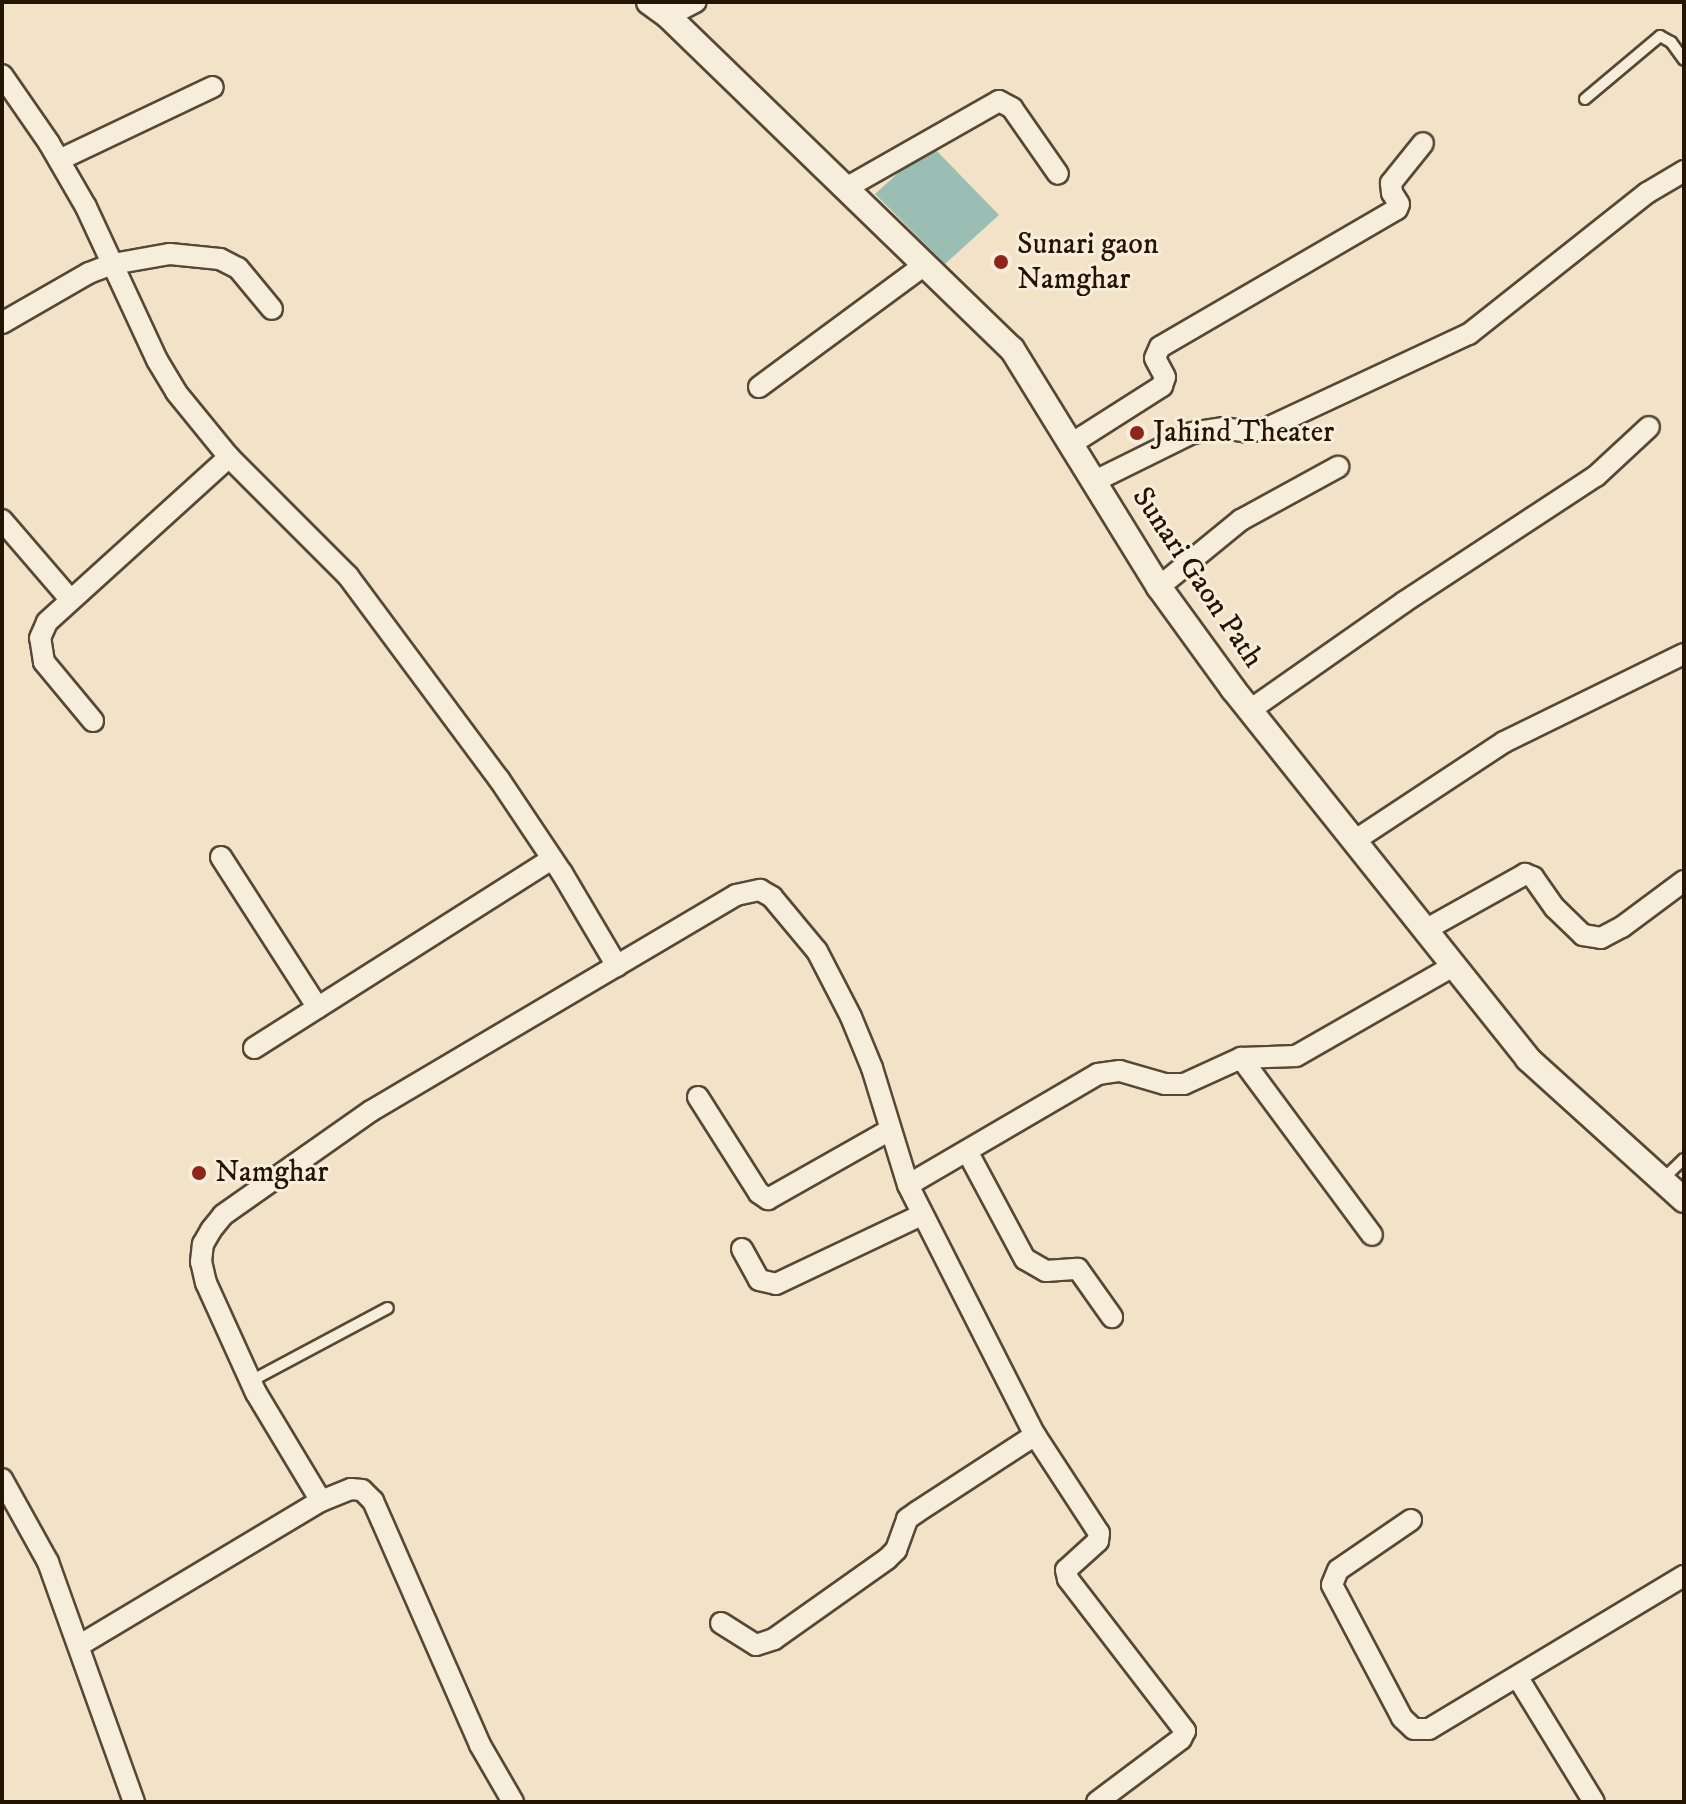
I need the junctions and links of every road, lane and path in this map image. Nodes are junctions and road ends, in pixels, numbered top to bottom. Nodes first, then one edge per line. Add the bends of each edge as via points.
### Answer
1 (696, 2) edge
2 (659, 9) edge
3 (1684, 60) edge
4 (2, 75) edge
5 (213, 87) dead end
6 (1585, 99) dead end
7 (1423, 143) dead end
8 (59, 160) junction
9 (1684, 171) edge
10 (1058, 174) dead end
11 (846, 188) junction
12 (113, 264) junction
13 (926, 264) junction
14 (272, 309) dead end
15 (2, 323) edge
16 (759, 387) dead end
17 (1649, 427) dead end
18 (1071, 444) junction
19 (229, 457) junction
20 (1338, 467) dead end
21 (1093, 482) junction
22 (2, 520) edge
23 (1159, 587) junction
24 (70, 599) junction
25 (1684, 654) edge
26 (1250, 710) junction
27 (93, 721) dead end
28 (1354, 841) junction
29 (221, 857) dead end
30 (552, 859) junction
31 (1684, 881) edge
32 (1425, 930) junction
33 (617, 966) junction
34 (1453, 966) junction
35 (318, 1008) junction
36 (254, 1048) dead end
37 (1241, 1058) junction
38 (698, 1097) dead end
39 (890, 1130) junction
40 (967, 1151) junction
41 (1684, 1159) edge
42 (1662, 1180) junction
43 (908, 1185) junction
44 (1684, 1200) edge
45 (921, 1215) junction
46 (1372, 1235) dead end
47 (742, 1249) dead end
48 (388, 1308) dead end
49 (1112, 1317) dead end
50 (251, 1381) junction
51 (1035, 1435) junction
52 (2, 1479) edge
53 (321, 1501) junction
54 (1411, 1520) dead end
55 (1684, 1576) edge
56 (721, 1623) dead end
57 (80, 1645) junction
58 (1518, 1678) junction
59 (134, 1802) edge
60 (513, 1802) edge
61 (1097, 1802) edge
62 (1594, 1802) edge

1 - 2 street
2 - 11 street, Sunari Gaon Path
3 - 6 lane via 1666,37 1654,39
4 - 8 street
5 - 8 street
7 - 18 street via 1391,183 1397,209 1160,347 1155,358 1165,377 1162,386
8 - 12 street
9 - 21 street via 1647,193 1469,334 1267,428 1192,433
10 - 11 street via 1012,108 999,101
11 - 13 street, Sunari Gaon Path
12 - 14 street via 170,254 220,259 251,280
12 - 15 street via 65,284
12 - 19 street via 157,360 200,426
13 - 16 street
13 - 18 street, Sunari Gaon Path via 1012,349
17 - 26 street via 1586,484 1449,571
18 - 21 street, Sunari Gaon Path
19 - 24 street
19 - 30 street via 348,576
20 - 23 street via 1241,520
21 - 23 street, Sunari Gaon Path
22 - 24 street
23 - 26 street, Sunari Gaon Path
24 - 27 street via 47,622 39,650 52,674
25 - 28 street via 1504,742
26 - 28 street, Sunari Gaon Path
28 - 32 street, Sunari Gaon Path
29 - 35 street
30 - 33 street
30 - 35 street
31 - 32 street via 1601,938 1583,935 1525,874
32 - 34 street, Sunari Gaon Path
33 - 39 street via 736,895 760,890 772,897 817,951 851,1017
33 - 50 street via 371,1111 223,1215 203,1244 201,1262
34 - 37 street via 1308,1050 1283,1058
34 - 42 street, Sunari Gaon Path via 1544,1076
35 - 36 street
37 - 40 street via 1184,1084 1120,1071 1098,1074
37 - 46 street
38 - 39 street via 759,1193 768,1199
39 - 43 street
40 - 43 street
40 - 49 street via 1025,1259 1046,1271 1083,1273
41 - 42 lane
42 - 44 street, Sunari Gaon Path
43 - 45 street
45 - 47 street via 776,1284 759,1280
45 - 51 street
48 - 50 lane
50 - 53 street
51 - 56 street via 907,1519 896,1550 887,1559 774,1639 756,1645
51 - 61 street via 1099,1533 1098,1541 1066,1570 1068,1579 1185,1731
52 - 57 street via 48,1562
53 - 57 street
53 - 60 street via 351,1489 362,1490 373,1501 451,1684
54 - 58 street via 1338,1570 1332,1585 1402,1718 1414,1729 1429,1729
55 - 58 street
57 - 59 street
58 - 62 street

